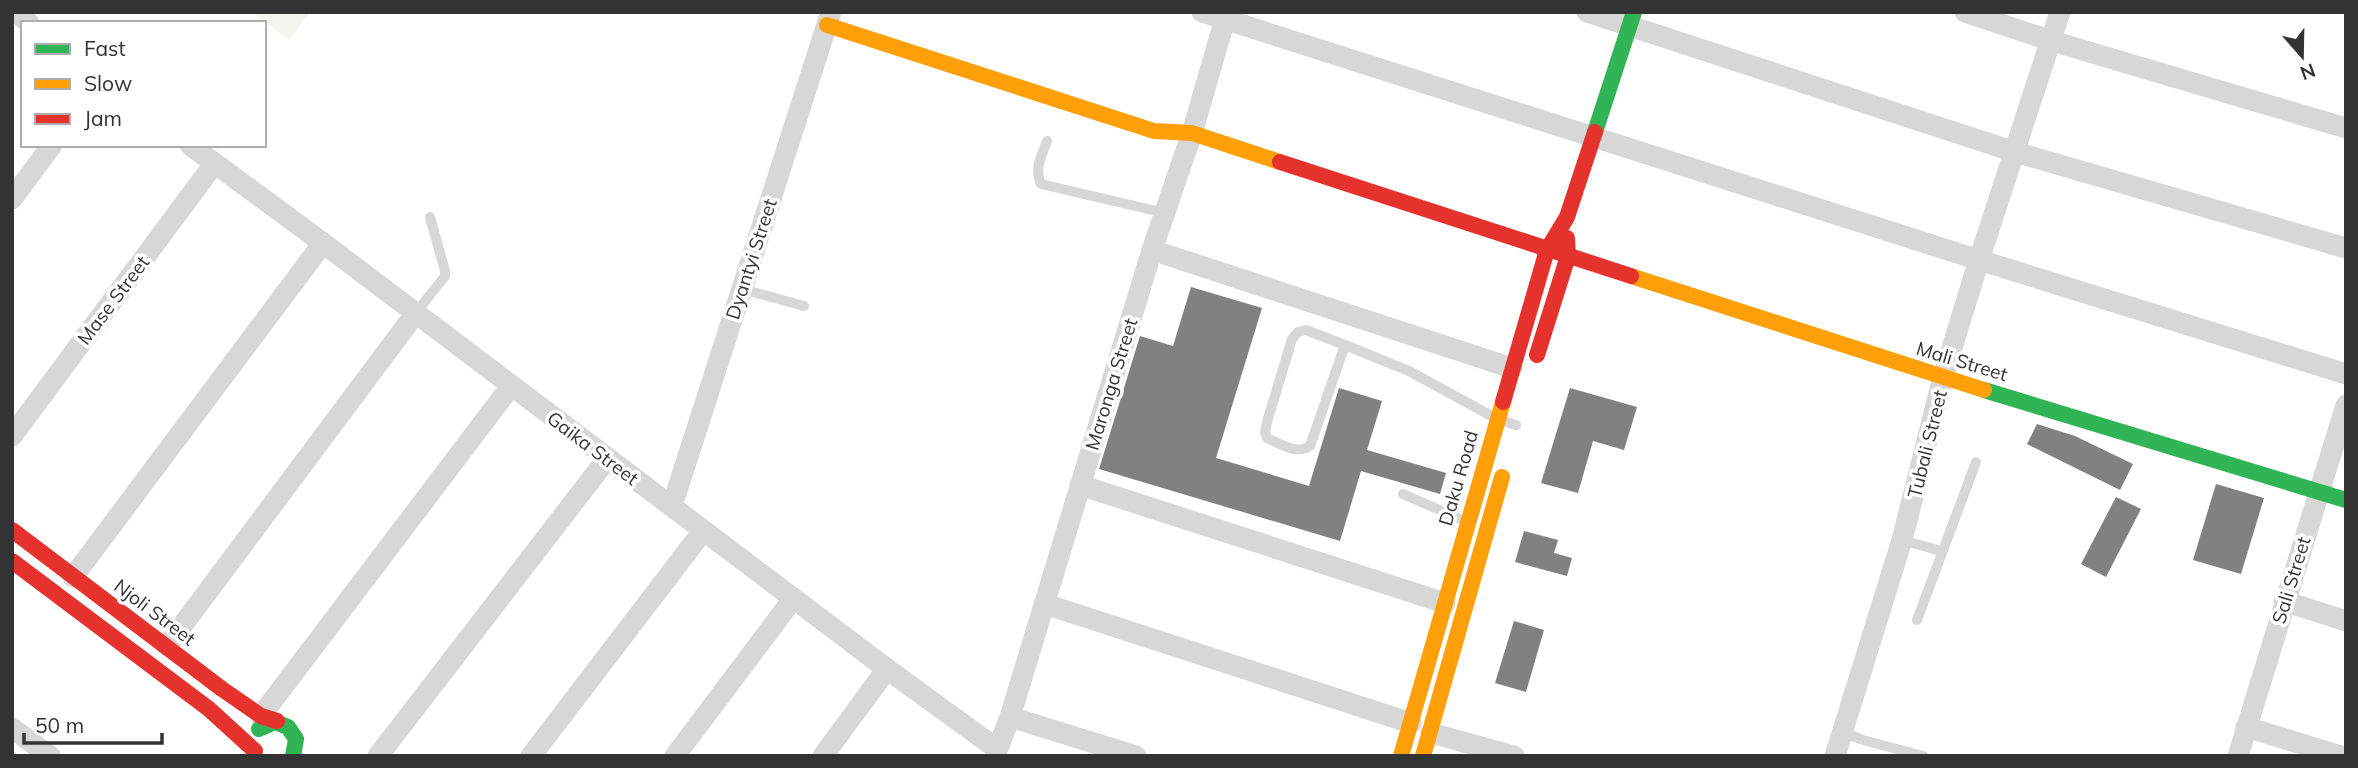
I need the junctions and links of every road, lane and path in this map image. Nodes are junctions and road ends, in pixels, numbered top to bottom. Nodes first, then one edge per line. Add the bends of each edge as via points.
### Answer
1 (1202, 12) edge
2 (1587, 12) edge
3 (1965, 12) edge
4 (2060, 12) edge
5 (1226, 15) edge
6 (829, 19) edge
7 (1632, 19) edge
8 (2052, 41) junction
9 (2346, 128) edge
10 (1192, 133) junction
11 (1592, 138) junction
12 (1047, 141) dead end
13 (51, 147) edge
14 (193, 147) edge
15 (2015, 152) junction
16 (214, 164) junction
17 (12, 199) edge
18 (1165, 212) junction
19 (430, 217) dead end
20 (1567, 217) junction
21 (323, 243) junction
22 (2346, 248) edge
23 (1152, 250) junction
24 (1547, 250) junction
25 (1568, 256) junction
26 (1979, 260) junction
27 (742, 289) junction
28 (804, 306) dead end
29 (415, 314) junction
30 (1345, 345) junction
31 (1521, 371) junction
32 (2346, 374) edge
33 (1943, 377) junction
34 (511, 386) junction
35 (2346, 405) edge
36 (1497, 419) junction
37 (1516, 425) dead end
38 (12, 436) edge
39 (607, 459) junction
40 (1976, 462) dead end
41 (1505, 465) dead end
42 (1080, 485) junction
43 (2319, 491) junction
44 (1403, 494) dead end
45 (2346, 500) edge
46 (671, 506) junction
47 (1467, 522) junction
48 (12, 530) edge
49 (703, 531) junction
50 (1902, 540) junction
51 (1941, 551) junction
52 (12, 561) edge
53 (73, 577) junction
54 (793, 599) junction
55 (2284, 601) junction
56 (1445, 603) junction
57 (1045, 604) junction
58 (1917, 620) dead end
59 (2346, 621) edge
60 (167, 646) junction
61 (887, 669) junction
62 (1010, 716) junction
63 (269, 719) junction
64 (1411, 723) junction
65 (2246, 727) junction
66 (12, 728) edge
67 (294, 732) junction
68 (1842, 732) junction
69 (1430, 733) junction
70 (311, 748) dead end
71 (996, 752) edge
72 (1888, 752) edge
73 (257, 753) edge
74 (50, 756) edge
75 (293, 756) edge
76 (378, 756) edge
77 (531, 756) edge
78 (675, 756) edge
79 (823, 756) edge
80 (1136, 756) edge
81 (1401, 756) edge
82 (1423, 756) edge
83 (1514, 756) edge
84 (1835, 756) edge
85 (1923, 756) edge
86 (2238, 756) edge
87 (2341, 756) edge

1 - 5 street
2 - 7 street
3 - 8 street
4 - 8 street, Tubali Street
5 - 10 street, Maronga Street
5 - 11 street
6 - 10 street, Mali Street via 1154,131
6 - 27 street, Dyantyi Street
7 - 11 street, Daku Road
7 - 15 street
8 - 9 street
8 - 15 street, Tubali Street
10 - 18 street, Maronga Street
10 - 24 street, Mali Street
11 - 20 street, Daku Road
11 - 26 street
12 - 18 lane via 1037,168 1041,184
13 - 17 street
14 - 16 street, Gaika Street
15 - 22 street
15 - 26 street, Tubali Street
16 - 21 street, Gaika Street
16 - 38 street, Mase Street
18 - 23 street, Maronga Street
19 - 29 lane via 446,271
20 - 24 street, Daku Road
20 - 25 street, Daku Road
21 - 29 street, Gaika Street
21 - 53 street
23 - 31 street
23 - 42 street, Maronga Street
24 - 25 street, Mali Street
24 - 31 street, Daku Road
25 - 31 street, Daku Road
25 - 33 street, Mali Street
26 - 32 street
26 - 33 street, Tubali Street
27 - 28 lane
27 - 46 street, Dyantyi Street
29 - 34 street, Gaika Street
29 - 60 street
30 - 30 lane via 1306,330 1295,335 1267,422 1267,438 1297,450 1310,446
30 - 36 lane via 1409,371
31 - 36 street, Daku Road
33 - 43 street, Mali Street
33 - 50 street, Tubali Street
34 - 39 street, Gaika Street
34 - 63 street
35 - 43 street, Sali Street
36 - 37 lane
36 - 47 street, Daku Road
39 - 46 street, Gaika Street
39 - 76 street
40 - 51 lane
41 - 69 street
42 - 56 street
42 - 57 street, Maronga Street
43 - 45 street, Mali Street
43 - 55 street, Sali Street
44 - 47 lane
46 - 49 street, Gaika Street
47 - 56 street, Daku Road
48 - 53 street, Njoli Street
49 - 54 street, Gaika Street
49 - 77 street
50 - 51 lane
50 - 68 street, Tubali Street
51 - 58 lane
52 - 73 street via 209,709
53 - 60 street, Njoli Street
54 - 61 street, Gaika Street
54 - 78 street
55 - 59 street
55 - 65 street, Sali Street
56 - 64 street, Daku Road
57 - 62 street, Maronga Street
57 - 64 street
60 - 63 street, Njoli Street
61 - 71 street, Gaika Street
61 - 79 street
62 - 71 street, Maronga Street
62 - 80 street
63 - 67 street, Njoli Street
63 - 73 street via 255,737
64 - 81 street, Daku Road
65 - 86 street, Sali Street
65 - 87 street
66 - 74 street
67 - 70 street
67 - 75 street via 297,746
68 - 72 lane
68 - 84 street, Tubali Street
69 - 82 street
69 - 83 street
72 - 85 lane

